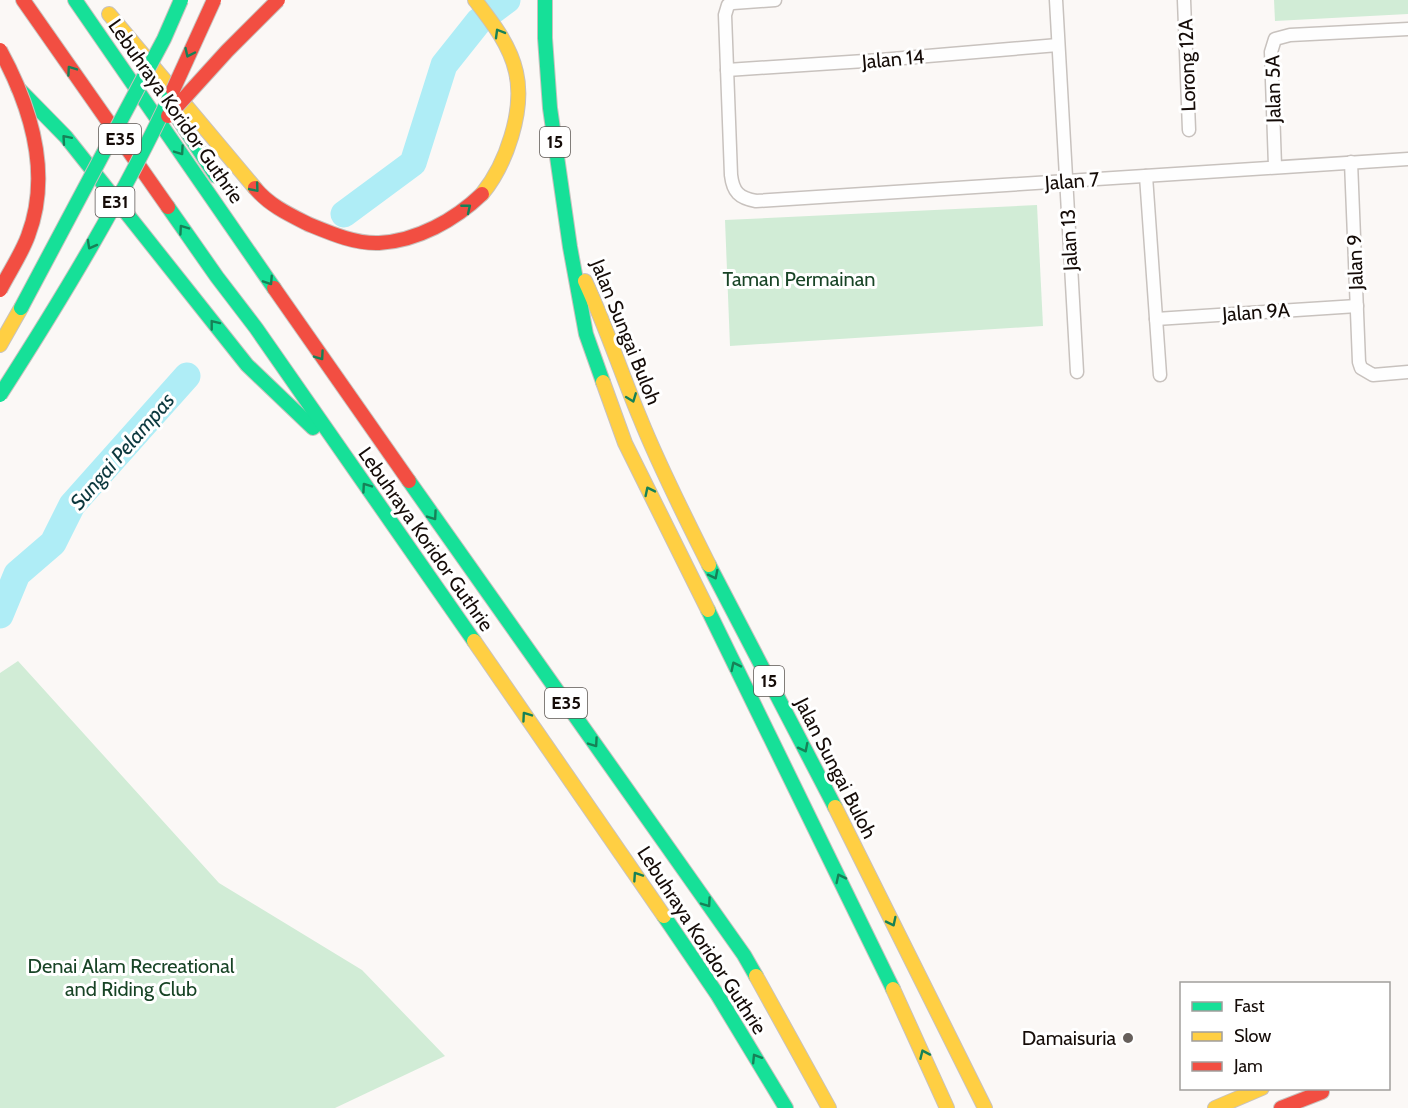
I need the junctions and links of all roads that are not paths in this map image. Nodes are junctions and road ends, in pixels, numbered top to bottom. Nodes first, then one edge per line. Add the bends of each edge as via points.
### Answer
1 (22, 0) edge
2 (75, 0) edge
3 (99, 0) edge
4 (181, 0) edge
5 (214, 0) edge
6 (278, 0) edge
7 (475, 0) edge
8 (545, 0) edge
9 (775, 0) edge
10 (1056, 0) edge
11 (1184, 0) edge
12 (110, 14) junction
13 (1408, 28) edge
14 (1058, 45) junction
15 (0, 50) edge
16 (727, 70) junction
17 (0, 71) edge
18 (1189, 130) dead end
19 (154, 131) junction
20 (1408, 159) edge
21 (1351, 162) junction
22 (1275, 166) junction
23 (1146, 176) junction
24 (1066, 182) junction
25 (570, 247) junction
26 (251, 253) junction
27 (0, 290) edge
28 (1357, 306) junction
29 (1156, 319) junction
30 (0, 345) edge
31 (1077, 372) dead end
32 (1408, 372) edge
33 (1160, 375) dead end
34 (0, 395) edge
35 (347, 460) junction
36 (944, 1028) junction
37 (1260, 1090) edge
38 (1322, 1090) edge
39 (786, 1108) edge
40 (829, 1108) edge
41 (947, 1108) edge
42 (985, 1108) edge
43 (997, 1108) edge
44 (1215, 1108) edge
45 (1281, 1108) edge

35 -> 1 main road, Lebuhraya Koridor Guthrie / E35
2 -> 26 main road, Lebuhraya Koridor Guthrie / E35
3 - 12 main road
4 - 30 main road, E31, bridge via 164,39
5 -> 19 main road, E31, bridge
6 - 19 main road, bridge
12 -> 7 main road via 266,201 299,219 349,238 378,243 416,236 471,207 508,155 516,120 518,84 509,50
8 - 25 main road, Jalan Sungai Buloh / 15 via 550,108
9 - 16 street via 728,5
10 - 14 street, Jalan 13
11 - 18 street, Lorong 12A
12 - 26 main road via 217,178
13 - 22 street, Jalan 5A via 1275,39 1271,52
14 - 16 street, Jalan 14
14 - 24 street, Jalan 13
15 - 27 main road, bridge via 27,107 38,145 39,190 30,230
16 - 24 street, Jalan 7 via 732,186 737,195 746,199
35 -> 17 main road via 247,365 66,137
19 -> 34 main road, E31, bridge via 66,292
20 - 21 street, Jalan 7
21 - 22 street, Jalan 7
21 - 28 street, Jalan 9
22 - 23 street, Jalan 7
23 - 24 street, Jalan 7
23 - 29 street
24 - 31 street, Jalan 13
25 -> 36 main road, Jalan Sungai Buloh / 15 via 685,518 849,834
41 -> 25 main road, Jalan Sungai Buloh / 15 via 910,1023 625,443 586,333
26 -> 40 main road, Lebuhraya Koridor Guthrie / E35 via 744,955
28 - 29 street, Jalan 9A
28 - 32 street, Jalan 9 via 1361,368 1373,375
29 - 33 street
39 -> 35 main road, Lebuhraya Koridor Guthrie / E35 via 717,994
36 - 42 main road, Jalan Sungai Buloh / 15
36 - 43 main road
37 - 44 main road
38 - 45 main road

